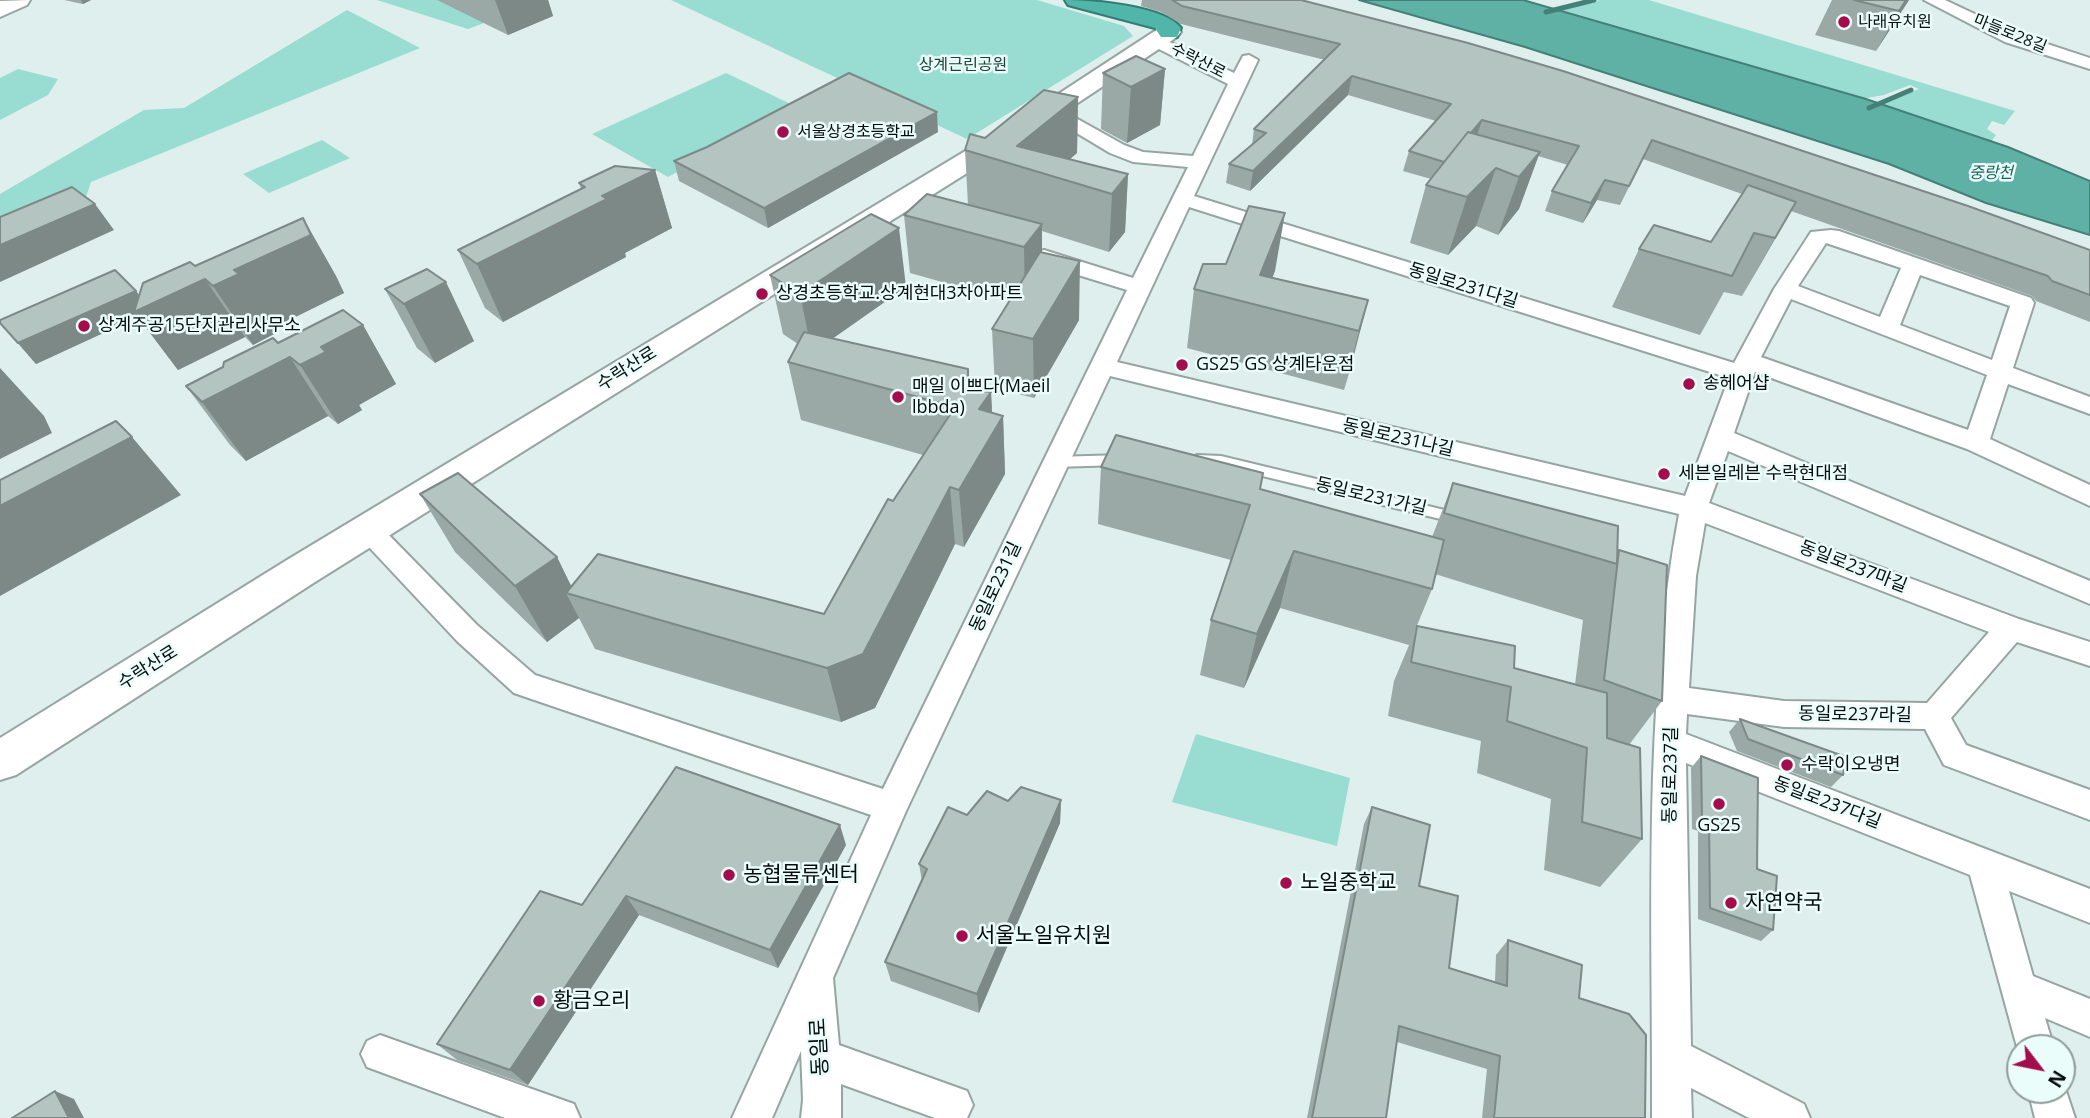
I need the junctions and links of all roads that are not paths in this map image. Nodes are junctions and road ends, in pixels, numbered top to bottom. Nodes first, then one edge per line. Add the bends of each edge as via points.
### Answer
1 (19, 0) edge
2 (1076, 0) edge
3 (1932, 0) edge
4 (0, 10) edge
5 (1163, 36) junction
6 (1249, 60) dead end
7 (2090, 64) edge
8 (1238, 82) junction
9 (1049, 111) junction
10 (1200, 162) junction
11 (1183, 199) junction
12 (1020, 250) edge
13 (1914, 263) junction
14 (1140, 287) junction
15 (1786, 289) junction
16 (1888, 327) junction
17 (1102, 366) junction
18 (1744, 368) junction
19 (2001, 370) junction
20 (2090, 406) edge
21 (1719, 437) junction
22 (1976, 443) junction
23 (1136, 459) edge
24 (1187, 460) edge
25 (1055, 462) junction
26 (2090, 496) edge
27 (1694, 508) junction
28 (1466, 520) edge
29 (367, 530) junction
30 (2090, 593) edge
31 (2011, 628) junction
32 (2090, 654) edge
33 (1674, 699) junction
34 (1934, 716) junction
35 (1670, 742) junction
36 (0, 761) edge
37 (2090, 805) edge
38 (891, 807) junction
39 (1984, 865) junction
40 (2090, 906) edge
41 (816, 976) junction
42 (2019, 989) junction
43 (2090, 1018) edge
44 (2031, 1034) edge
45 (380, 1054) dead end
46 (820, 1057) junction
47 (1672, 1058) junction
48 (953, 1105) dead end
49 (560, 1118) edge
50 (752, 1118) edge
51 (821, 1118) edge
52 (1672, 1118) edge
53 (1790, 1118) edge

1 - 4 street
2 - 5 highway via 1163,23 1169,27
3 - 7 street, 마들로28길 via 2011,38
5 - 8 street, 수락산로
5 - 9 street, 수락산로
6 - 8 street, 동일로231길
8 - 10 street, 동일로231길
9 - 10 street via 1140,158
9 - 29 street, 수락산로 via 901,213
10 - 11 street, 동일로231길
11 - 14 street, 동일로231길
11 - 18 street, 동일로231다길
12 - 14 street
13 - 15 street, 동일로237길 via 1831,236 1819,237
13 - 16 street
13 - 19 street via 2023,303
14 - 17 street, 동일로231길
15 - 16 street
15 - 18 street, 동일로237길
16 - 19 street
17 - 25 street, 동일로231길
17 - 27 street, 동일로231나길
18 - 21 street, 동일로237길
18 - 22 street, 동일로231다길
19 - 20 street
19 - 22 street
21 - 27 street, 동일로237길
21 - 30 street
22 - 26 street, 동일로231다길
23 - 25 lane
24 - 28 lane, 동일로231가길 via 1222,461
25 - 38 street, 동일로231길
27 - 31 street, 동일로237마길
27 - 33 street, 동일로237길 via 1675,574
29 - 36 street, 수락산로
29 - 38 street via 467,633 525,684
31 - 32 street, 동일로237마길
31 - 34 street
33 - 34 street, 동일로237라길 via 1784,714
33 - 35 street, 동일로237길
34 - 37 street, 동일로237라길 via 1955,755
35 - 39 street, 동일로237다길
35 - 47 street, 동일로237길
38 - 41 street, 동일로231길
39 - 40 street, 동일로237다길
39 - 42 street
41 - 46 street, 동일로
41 - 50 street, 동일로231길
42 - 43 street
42 - 44 street
45 - 49 street
46 - 48 street
46 - 51 street, 동일로
47 - 52 street, 동일로237길
47 - 53 street

